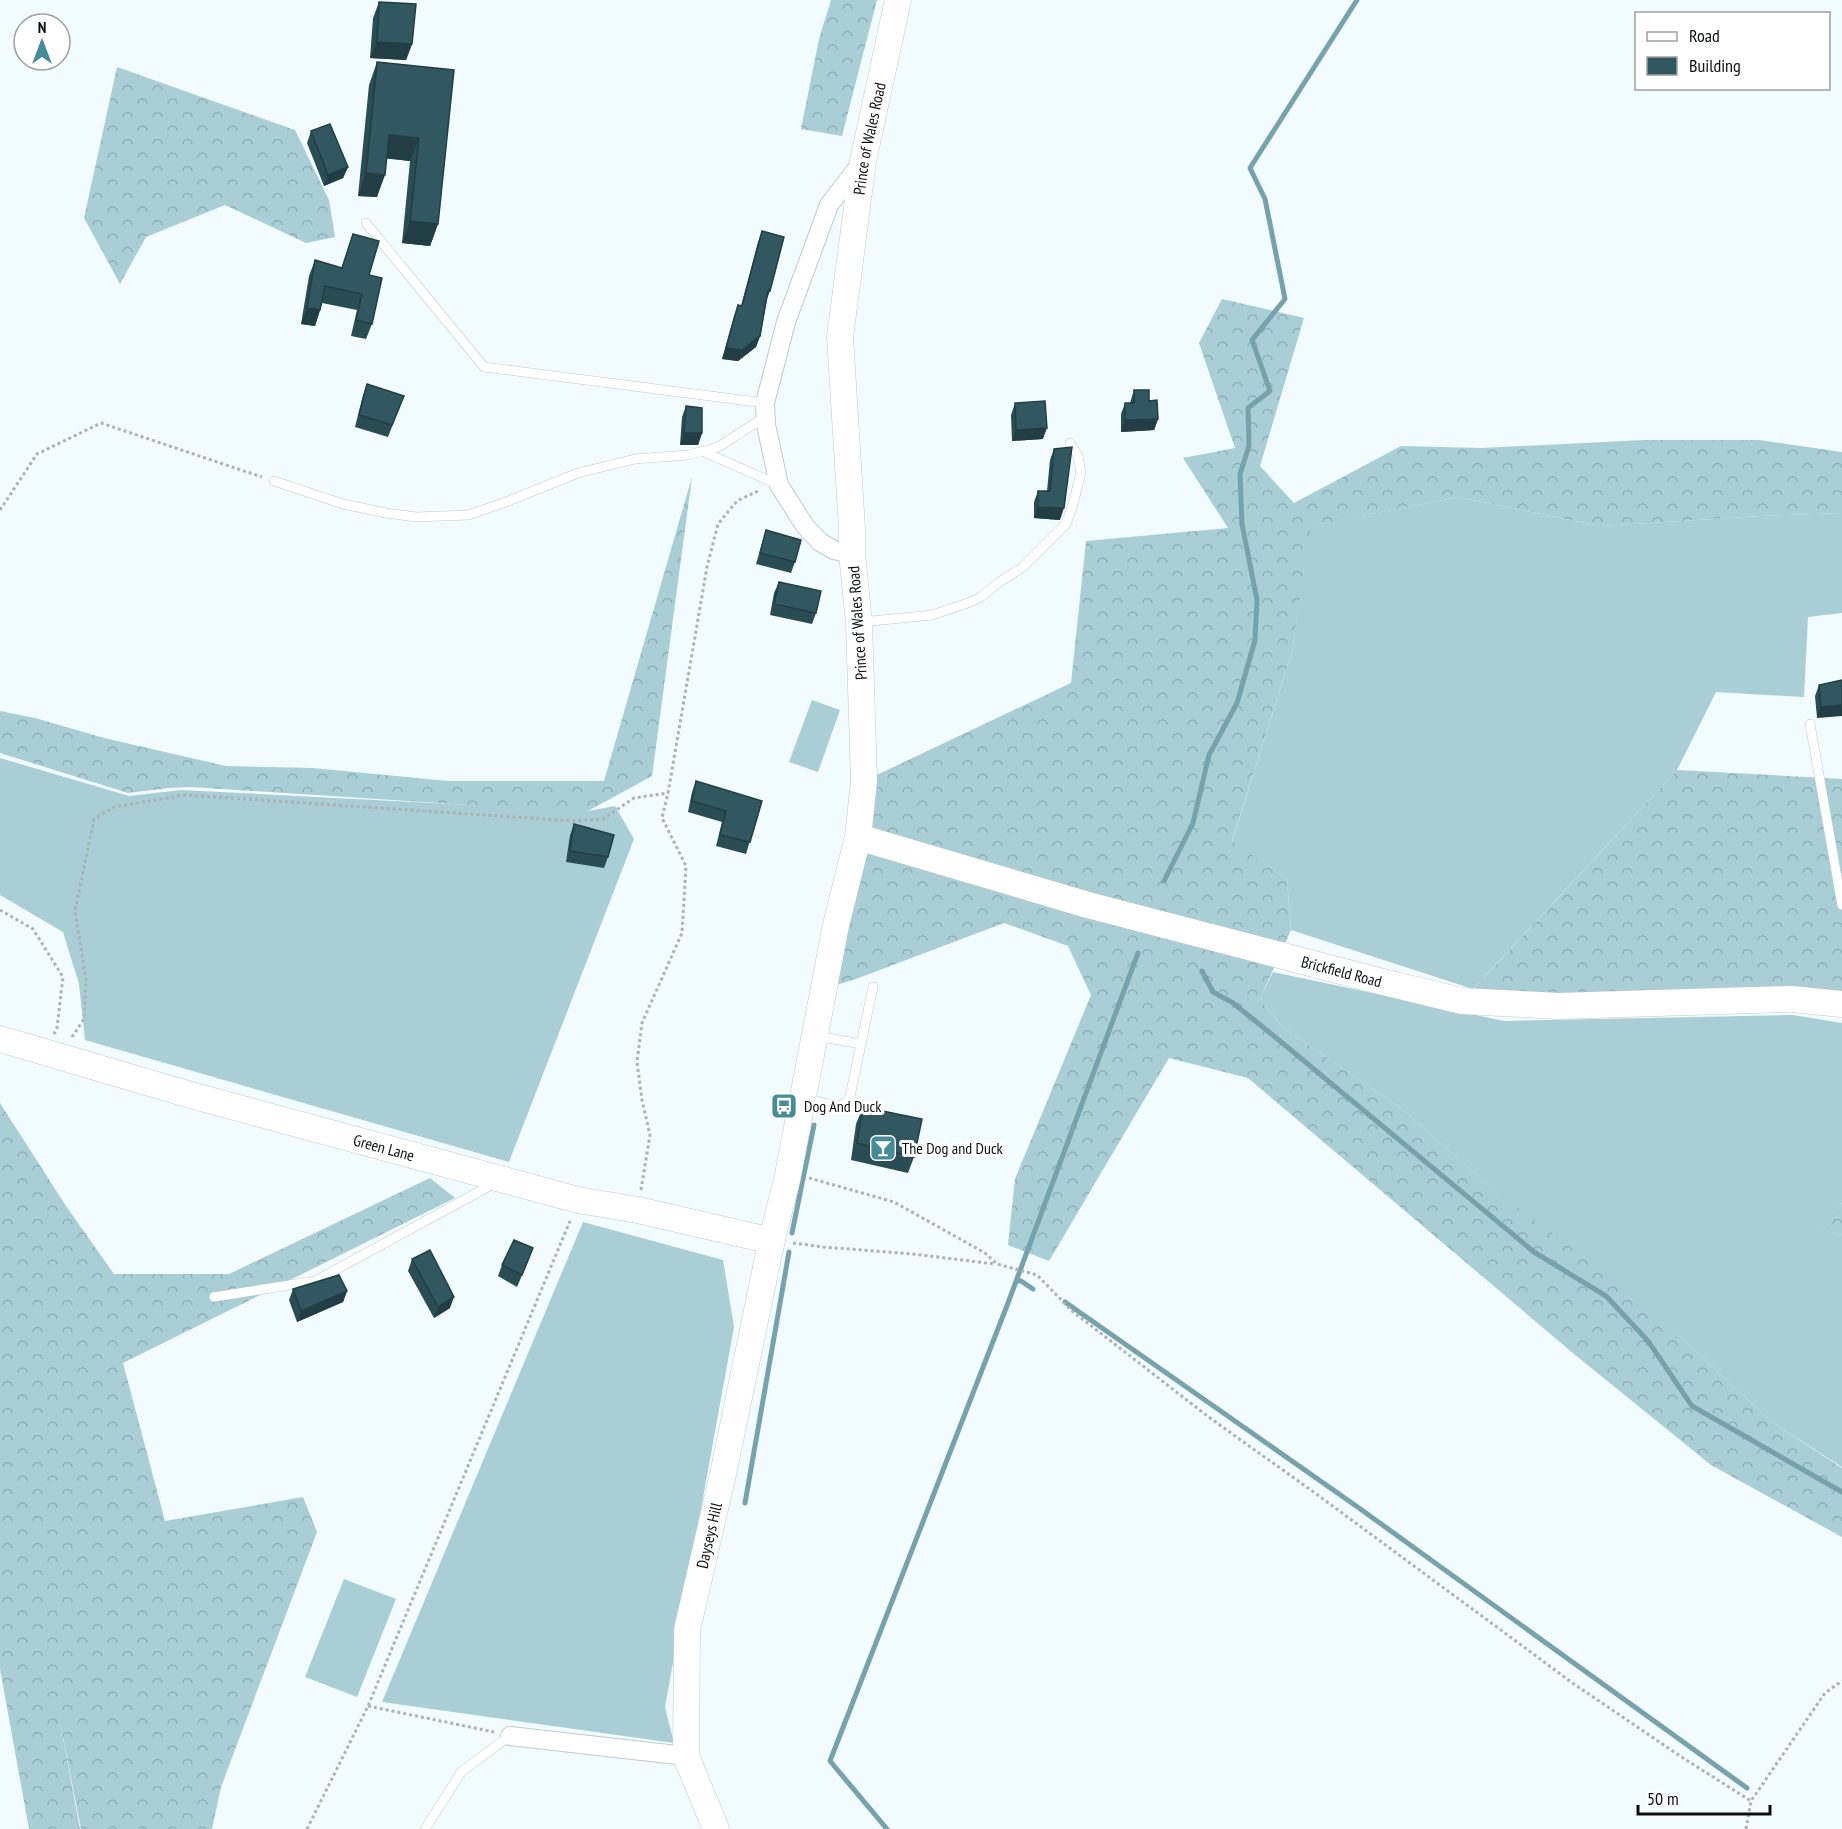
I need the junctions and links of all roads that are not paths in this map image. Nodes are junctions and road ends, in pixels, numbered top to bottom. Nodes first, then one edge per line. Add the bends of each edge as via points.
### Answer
1 (898, 0) edge
2 (863, 161) junction
3 (366, 223) dead end
4 (765, 410) junction
5 (1070, 443) dead end
6 (704, 452) junction
7 (274, 481) road end
8 (779, 485) junction
9 (852, 554) junction
10 (859, 623) junction
11 (1810, 724) dead end
12 (858, 837) junction
13 (1842, 905) edge
14 (873, 987) dead end
15 (1842, 1004) edge
16 (814, 1035) junction
17 (0, 1039) edge
18 (861, 1044) junction
19 (802, 1098) junction
20 (503, 1179) junction
21 (772, 1240) junction
22 (214, 1297) dead end
23 (510, 1736) joint
24 (686, 1756) junction
25 (425, 1829) edge
26 (716, 1829) edge

1 - 2 street, Prince of Wales Road
2 - 4 street via 829,205 786,322
2 - 9 street, Prince of Wales Road via 840,337
3 - 4 lane via 484,367
4 - 6 lane via 720,446
4 - 8 street
5 - 10 lane via 1081,472 1066,524 1023,567 968,603 932,615
6 - 7 lane via 635,459 578,474 468,515 416,517 386,513 343,504
6 - 8 lane
8 - 9 street via 820,542
9 - 10 street, Prince of Wales Road
10 - 12 street, Prince of Wales Road via 864,781
11 - 13 lane
12 - 15 street, Brickfield Road via 1088,905 1462,1001 1559,1006 1791,999
12 - 16 street, Prince of Wales Road
14 - 18 lane
16 - 18 lane
16 - 19 street, Prince of Wales Road
17 - 20 street, Green Lane
18 - 19 lane via 846,1103 837,1106
19 - 21 street, Prince of Wales Road
20 - 21 street, Green Lane via 578,1200
20 - 22 lane via 315,1281
21 - 24 street, Dayseys Hill via 687,1630
23 - 24 street
23 - 25 lane via 462,1771
24 - 26 street, Dayseys Hill

